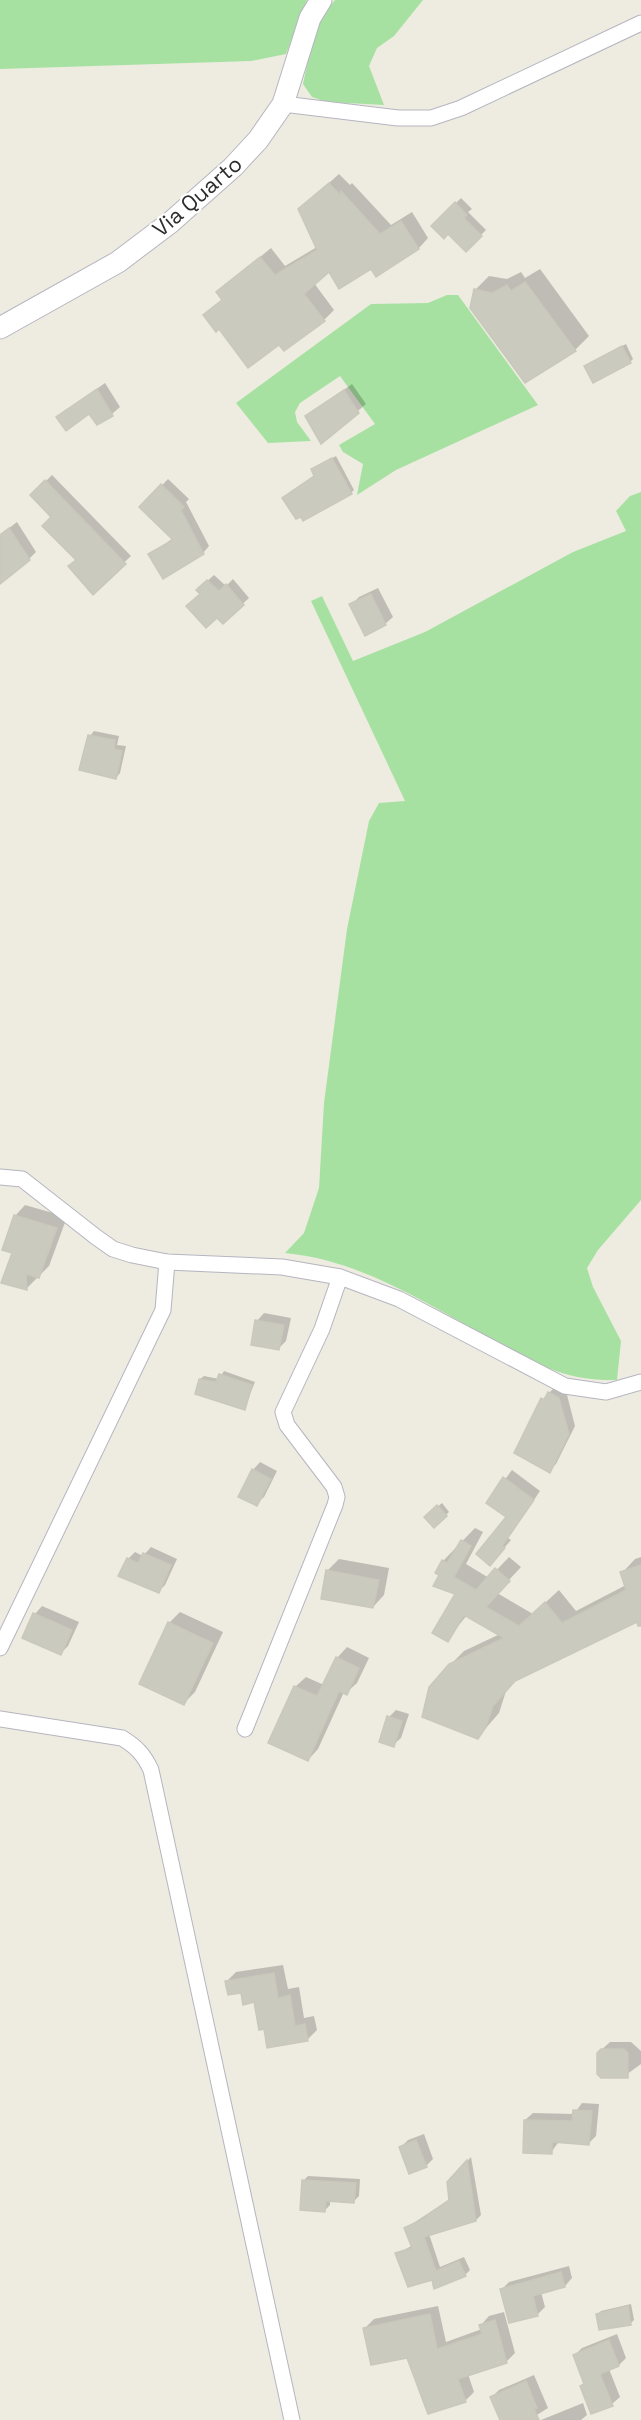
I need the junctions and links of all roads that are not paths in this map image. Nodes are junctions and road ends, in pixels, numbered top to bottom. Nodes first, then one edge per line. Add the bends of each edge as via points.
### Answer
1 (321, 0) edge
2 (641, 23) edge
3 (283, 104) junction
4 (0, 328) edge
5 (0, 1177) edge
6 (167, 1262) junction
7 (340, 1277) junction
8 (641, 1382) edge
9 (0, 1648) edge
10 (0, 1719) edge
11 (245, 1729) dead end
12 (292, 2420) edge

1 - 3 street, Via Quarto via 310,18
2 - 3 street via 461,108 431,118 398,118
3 - 4 street, Via Quarto via 233,167 171,222 118,262
5 - 6 street via 22,1179 113,1249
6 - 7 street via 282,1267
6 - 9 street via 163,1310
7 - 8 street via 399,1299 565,1386 606,1392
7 - 11 street via 322,1329 283,1413 287,1425 334,1487 337,1497
10 - 12 street via 122,1738 140,1751 151,1770

